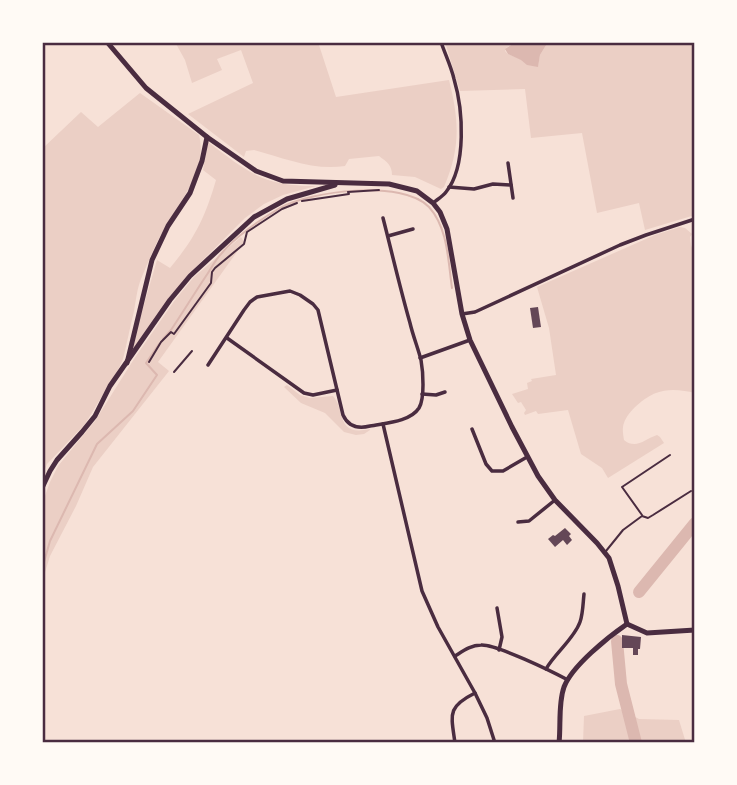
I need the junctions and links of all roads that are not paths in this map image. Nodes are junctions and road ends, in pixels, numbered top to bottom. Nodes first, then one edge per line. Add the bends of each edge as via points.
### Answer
1 (107, 42) edge
2 (441, 42) edge
3 (207, 137) junction
4 (508, 163) dead end
5 (338, 183) junction
6 (511, 185) junction
7 (450, 187) junction
8 (513, 198) dead end
9 (433, 203) junction
10 (383, 218) dead end
11 (695, 219) edge
12 (413, 229) dead end
13 (388, 236) junction
14 (462, 314) junction
15 (227, 338) junction
16 (470, 340) junction
17 (420, 358) junction
18 (127, 363) junction
19 (208, 365) dead end
20 (337, 390) junction
21 (445, 392) dead end
22 (422, 394) junction
23 (383, 423) junction
24 (472, 429) dead end
25 (670, 455) dead end
26 (527, 457) junction
27 (42, 488) edge
28 (691, 491) dead end
29 (555, 500) junction
30 (642, 516) junction
31 (518, 522) dead end
32 (605, 552) junction
33 (584, 594) dead end
34 (496, 608) dead end
35 (626, 624) junction
36 (695, 630) edge
37 (499, 650) junction
38 (456, 656) junction
39 (547, 669) junction
40 (568, 680) junction
41 (475, 693) junction
42 (455, 743) edge
43 (495, 743) edge
44 (559, 743) edge

1 - 3 main road via 146,88
2 - 7 street via 454,78 462,126
3 - 5 main road via 269,177
3 - 18 main road via 190,192 152,260
4 - 6 street
5 - 9 main road via 399,186 417,191
5 - 18 main road via 287,199 254,217 190,276
6 - 7 street
6 - 8 street
7 - 9 street
9 - 14 main road via 447,229
10 - 13 street
11 - 14 street via 646,235
12 - 13 street
13 - 17 street
14 - 16 main road
15 - 19 street
15 - 20 street via 304,393
15 - 20 street via 253,299 283,291 300,295 318,310
16 - 17 street
16 - 26 main road
17 - 22 street
18 - 27 main road
20 - 23 street via 348,423 362,428
21 - 22 street
22 - 23 street via 414,414
23 - 38 street via 422,591
24 - 26 street via 492,471 503,471
25 - 30 lane via 622,488
26 - 29 main road
28 - 30 lane via 653,515
29 - 31 street via 528,521
29 - 32 main road
30 - 32 lane
32 - 35 main road
33 - 39 street via 579,624
34 - 37 street via 502,637
35 - 36 main road via 647,633
35 - 40 main road via 598,646
37 - 38 street via 479,645
37 - 39 street
38 - 41 street
39 - 40 street
40 - 44 main road via 563,690
41 - 42 street via 453,711
41 - 43 street

